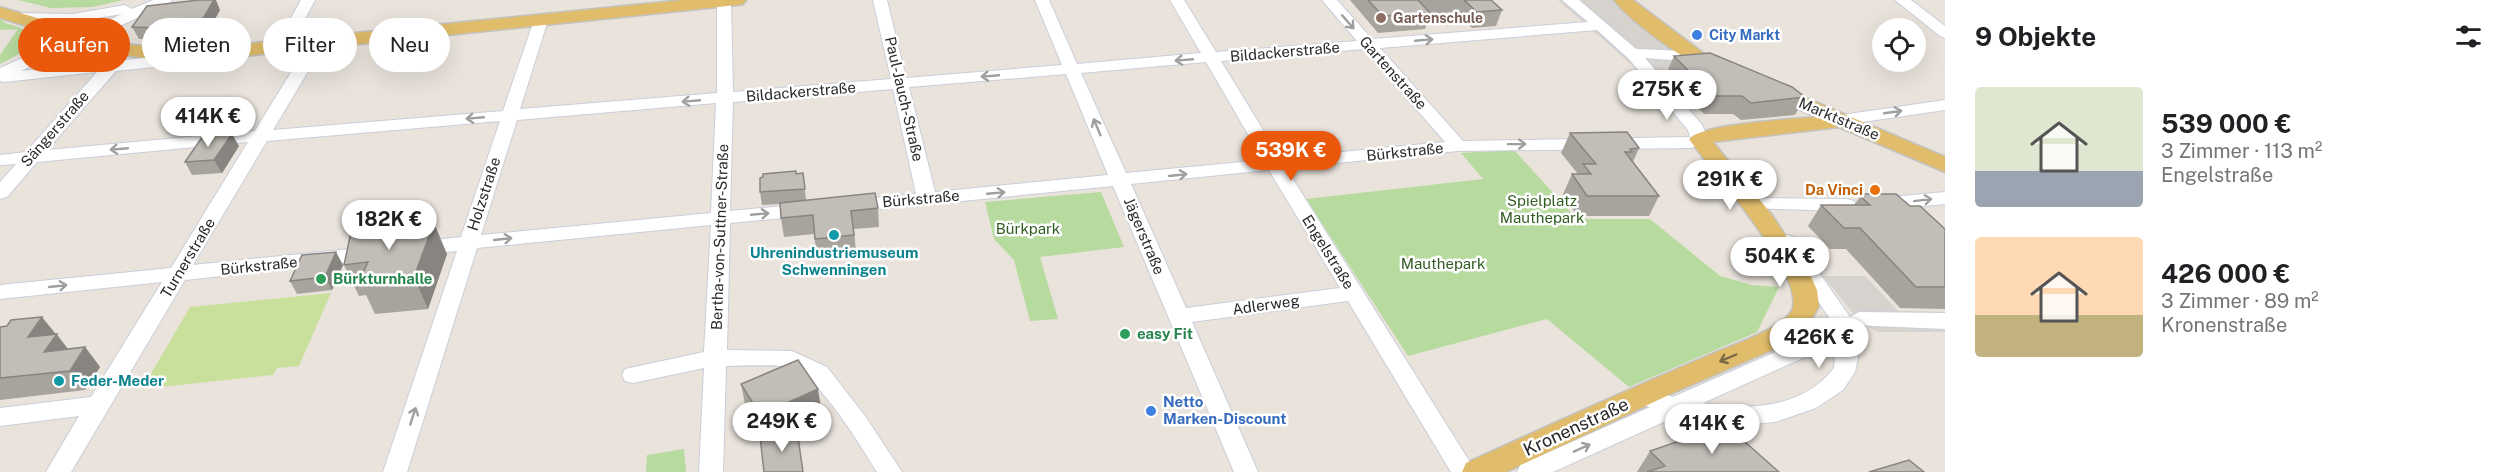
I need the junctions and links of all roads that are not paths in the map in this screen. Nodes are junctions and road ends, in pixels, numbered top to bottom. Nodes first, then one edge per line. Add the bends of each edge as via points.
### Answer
1 (308, 0) edge
2 (729, 0) edge
3 (880, 0) edge
4 (1042, 0) edge
5 (1177, 0) edge
6 (1329, 0) edge
7 (1613, 0) edge
8 (1623, 0) edge
9 (1902, 0) edge
10 (163, 1) edge
11 (1579, 2) edge
12 (9, 14) edge
13 (124, 18) edge
14 (299, 18) edge
15 (542, 20) junction
16 (1602, 25) junction
17 (1945, 33) edge
18 (357, 39) edge
19 (1368, 45) junction
20 (263, 48) edge
21 (130, 51) edge
22 (1632, 53) junction
23 (1211, 58) junction
24 (1693, 58) junction
25 (18, 67) edge
26 (1073, 69) junction
27 (18, 70) edge
28 (30, 72) edge
29 (106, 72) edge
30 (300, 72) edge
31 (3, 74) edge
32 (901, 83) junction
33 (725, 98) junction
34 (1945, 105) edge
35 (510, 115) junction
36 (1842, 120) junction
37 (261, 136) junction
38 (1703, 137) junction
39 (1458, 146) junction
40 (31, 158) junction
41 (0, 160) edge
42 (1275, 165) junction
43 (1945, 165) edge
44 (1120, 180) junction
45 (0, 193) edge
46 (1945, 198) edge
47 (927, 199) junction
48 (1755, 204) junction
49 (720, 218) junction
50 (468, 243) junction
51 (1791, 261) junction
52 (177, 274) junction
53 (0, 292) edge
54 (1353, 293) junction
55 (1179, 316) junction
56 (1945, 321) edge
57 (1848, 322) junction
58 (715, 358) junction
59 (633, 375) dead end
60 (1642, 396) junction
61 (99, 405) junction
62 (1675, 408) junction
63 (0, 417) edge
64 (58, 472) edge
65 (395, 472) edge
66 (711, 472) edge
67 (890, 472) edge
68 (1246, 472) edge
69 (1464, 472) edge
70 (1477, 472) edge
71 (1529, 472) edge

1 - 14 street
2 - 15 main road
2 - 33 street, Bertha-von-Suttner-Straße
3 - 32 street, Paul-Jauch-Straße
4 - 26 street, Jägerstraße
5 - 23 street, Engelstraße
6 -> 19 street, Gartenstraße
7 - 24 street
8 - 24 main road, Marktstraße
9 - 17 street
10 - 12 street via 73,18
10 - 13 street
11 - 16 street
15 - 18 main road
15 - 35 street, Holzstraße
19 -> 16 street, Bildackerstraße
16 - 22 street
19 - 23 street, Bildackerstraße
19 - 39 street, Gartenstraße
20 - 21 main road via 169,55
22 - 24 street
22 - 38 street
23 -> 26 street, Bildackerstraße
23 - 42 street, Engelstraße
24 - 36 main road, Marktstraße
25 - 31 street
26 -> 32 street, Bildackerstraße
44 -> 26 street, Jägerstraße
27 - 31 street
28 - 31 street
29 - 40 street, Sängerstraße
30 - 37 street, Turnerstraße
32 - 33 street, Bildackerstraße
32 - 47 street, Paul-Jauch-Straße
33 -> 35 street, Bildackerstraße
33 - 49 street, Bertha-von-Suttner-Straße
36 -> 34 street
35 -> 37 street, Bildackerstraße
35 - 50 street, Holzstraße
36 - 38 main road
36 - 43 main road, Marktstraße
37 -> 40 street, Bildackerstraße
37 - 52 street, Turnerstraße
39 -> 38 street, Bürkstraße via 1691,143
38 - 48 main road
39 - 42 street, Bürkstraße
40 - 41 street, Bildackerstraße
40 - 45 street, Sängerstraße
44 -> 42 street, Bürkstraße
42 - 54 street, Engelstraße
47 -> 44 street, Bürkstraße
44 - 55 street, Jägerstraße
48 -> 46 street via 1897,204
49 -> 47 street, Bürkstraße
48 - 51 main road
48 - 57 street
50 -> 49 street, Bürkstraße
49 - 58 street, Bertha-von-Suttner-Straße
50 - 52 street, Bürkstraße
65 -> 50 street, Holzstraße
51 - 57 street
51 -> 60 main road, Kronenstraße via 1807,303 1794,324 1779,336
53 -> 52 street, Bürkstraße
52 - 61 street, Turnerstraße
54 - 55 street, Adlerweg
54 - 69 street, Engelstraße
55 - 68 street, Jägerstraße
56 - 57 street, Kronenstraße
57 - 62 street, Kronenstraße
57 - 62 street, Kronenstraße via 1844,372 1808,403 1768,414 1741,416
58 - 59 street
58 - 66 street, Bertha-von-Suttner-Straße
58 - 67 street via 792,359 819,373
60 - 62 street, Kronenstraße
60 - 70 main road, Kronenstraße
61 - 63 street
61 - 64 street, Turnerstraße
71 -> 62 street, Kronenstraße

